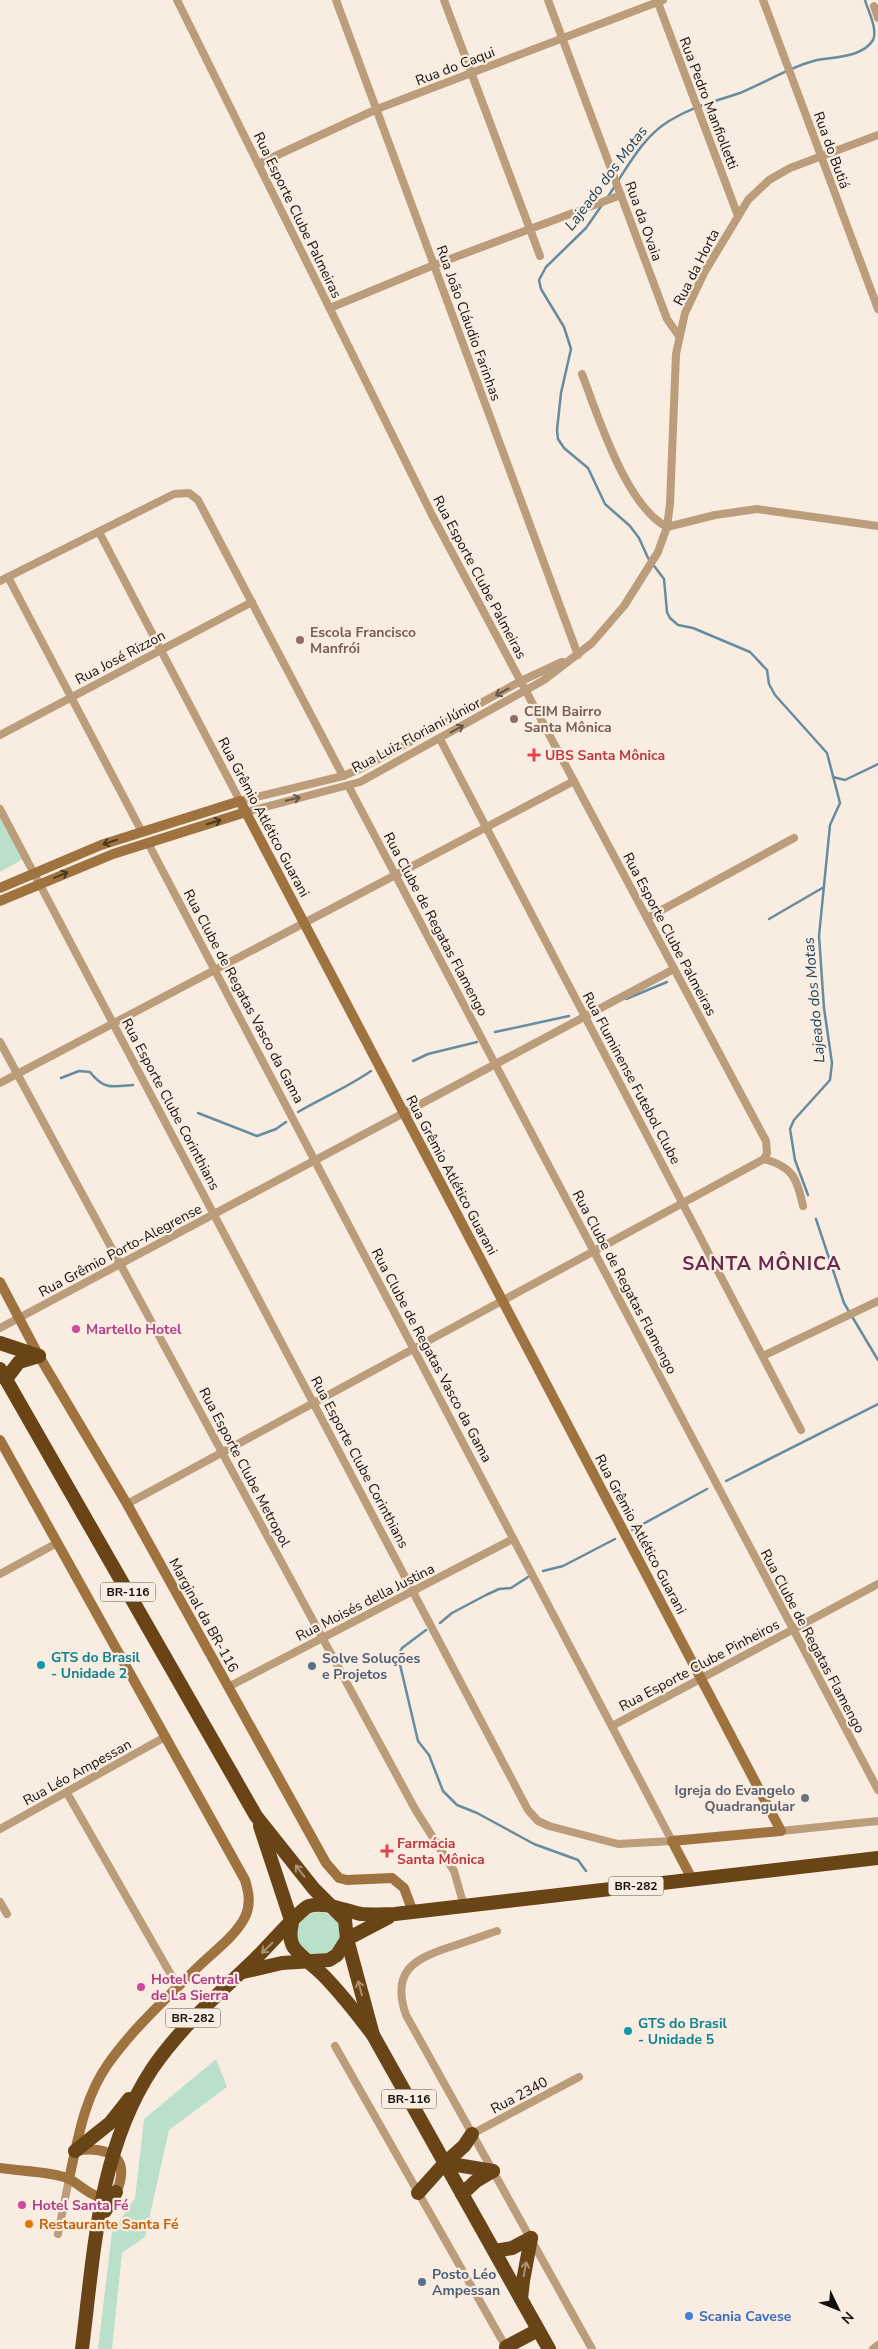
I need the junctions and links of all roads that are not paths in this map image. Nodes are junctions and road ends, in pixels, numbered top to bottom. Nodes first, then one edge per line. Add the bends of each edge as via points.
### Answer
1 (177, 0) edge
2 (336, 0) edge
3 (444, 0) edge
4 (548, 0) edge
5 (763, 0) edge
6 (659, 1) edge
7 (874, 6) dead end
8 (878, 18) edge
9 (562, 38) junction
10 (472, 73) junction
11 (377, 109) junction
12 (878, 135) edge
13 (821, 156) junction
14 (258, 164) junction
15 (620, 193) junction
16 (738, 216) junction
17 (530, 229) junction
18 (540, 256) dead end
19 (434, 265) junction
20 (330, 308) junction
21 (878, 309) edge
22 (679, 336) junction
23 (582, 374) dead end
24 (878, 526) edge
25 (667, 527) junction
26 (99, 532) junction
27 (8, 577) junction
28 (0, 581) edge
29 (252, 602) junction
30 (161, 650) junction
31 (578, 655) junction
32 (521, 681) junction
33 (526, 691) junction
34 (71, 698) junction
35 (0, 735) edge
36 (440, 739) junction
37 (343, 776) junction
38 (574, 781) junction
39 (349, 787) junction
40 (240, 801) junction
41 (0, 809) edge
42 (246, 812) junction
43 (486, 827) junction
44 (142, 832) junction
45 (794, 838) dead end
46 (148, 843) junction
47 (34, 873) junction
48 (396, 875) junction
49 (40, 884) junction
50 (0, 888) edge
51 (0, 901) edge
52 (648, 918) junction
53 (304, 923) junction
54 (674, 969) junction
55 (215, 971) junction
56 (585, 1016) junction
57 (114, 1024) junction
58 (0, 1042) edge
59 (495, 1064) junction
60 (18, 1074) junction
61 (0, 1083) edge
62 (404, 1113) junction
63 (764, 1159) junction
64 (314, 1160) junction
65 (683, 1203) junction
66 (803, 1206) dead end
67 (214, 1214) junction
68 (594, 1251) junction
69 (120, 1264) junction
70 (0, 1282) edge
71 (503, 1301) junction
72 (878, 1301) edge
73 (18, 1318) junction
74 (0, 1328) edge
75 (0, 1344) edge
76 (414, 1349) junction
77 (39, 1356) junction
78 (763, 1356) junction
79 (3, 1374) edge
80 (314, 1403) junction
81 (801, 1430) dead end
82 (0, 1440) edge
83 (223, 1453) junction
84 (127, 1504) junction
85 (513, 1539) junction
86 (57, 1543) junction
87 (0, 1574) edge
88 (878, 1584) edge
89 (413, 1591) junction
90 (793, 1629) junction
91 (323, 1638) junction
92 (701, 1679) junction
93 (228, 1687) junction
94 (612, 1726) junction
95 (165, 1737) junction
96 (878, 1790) edge
97 (67, 1793) junction
98 (256, 1816) junction
99 (878, 1821) edge
100 (0, 1829) edge
101 (781, 1831) junction
102 (672, 1841) junction
103 (878, 1858) edge
104 (692, 1880) junction
105 (0, 1902) edge
106 (464, 1906) junction
107 (332, 1907) junction
108 (414, 1912) junction
109 (7, 1914) dead end
110 (395, 1914) junction
111 (292, 1923) junction
112 (497, 1931) dead end
113 (347, 1938) junction
114 (309, 1961) junction
115 (240, 1972) junction
116 (178, 1987) junction
117 (373, 2035) junction
118 (335, 2046) dead end
119 (152, 2069) junction
120 (579, 2077) dead end
121 (472, 2134) junction
122 (75, 2152) junction
123 (113, 2155) junction
124 (445, 2163) junction
125 (0, 2168) edge
126 (493, 2170) junction
127 (69, 2179) junction
128 (418, 2193) junction
129 (109, 2194) junction
130 (462, 2194) junction
131 (58, 2234) dead end
132 (531, 2238) junction
133 (495, 2251) junction
134 (522, 2299) junction
135 (538, 2330) junction
136 (878, 2345) edge
137 (506, 2348) edge
138 (82, 2349) edge
139 (549, 2349) edge
140 (592, 2349) edge
141 (874, 2349) edge

1 - 14 street, Rua Esporte Clube Palmeiras
2 - 11 street, Rua João Cláudio Farinhas
3 - 10 street
4 - 9 street, Rua da Ovaia
5 - 13 street, Rua do Butiá
6 - 9 street, Rua do Caqui
6 - 16 street, Rua Pedro Manfiolletti
7 - 8 street
9 - 10 street, Rua do Caqui
9 - 15 street, Rua da Ovaia
10 - 11 street, Rua do Caqui
10 - 17 street
11 - 14 street, Rua do Caqui
11 - 19 street, Rua João Cláudio Farinhas
12 - 13 street, Rua da Horta
13 - 16 street, Rua da Horta via 769,180 748,200
13 - 21 street, Rua do Butiá
14 - 20 street, Rua Esporte Clube Palmeiras
15 - 17 street
15 - 22 street, Rua da Ovaia via 667,319
16 - 22 street, Rua da Horta via 693,295
17 - 18 street
17 - 19 street
19 - 20 street
19 - 31 street, Rua João Cláudio Farinhas
20 - 32 street, Rua Esporte Clube Palmeiras via 428,506
22 - 25 street, Rua da Horta via 674,372
23 - 25 street via 620,471 650,515
24 - 25 street via 758,509
25 - 31 street, Rua Luiz Floriani Júnior via 650,567 608,626
26 - 27 street
26 - 29 street via 174,494 189,493 198,500
26 - 30 street, Rua Grêmio Atlético Guarani
27 - 28 street
27 - 34 street
29 - 30 street, Rua José Rizzon
29 - 37 street
30 - 34 street, Rua José Rizzon
30 - 40 street, Rua Grêmio Atlético Guarani
31 - 32 street, Rua Luiz Floriani Júnior
31 - 33 street, Rua Luiz Floriani Júnior
32 - 33 street, Rua Esporte Clube Palmeiras
32 -> 37 street, Rua Luiz Floriani Júnior
36 -> 33 street, Rua Luiz Floriani Júnior
33 - 38 street, Rua Esporte Clube Palmeiras
34 - 35 street, Rua José Rizzon
34 - 44 street
36 - 39 street, Rua Luiz Floriani Júnior
36 - 43 street, Rua Fluminense Futebol Clube
37 - 40 street, Rua Luiz Floriani Júnior
38 - 43 street
38 - 52 street, Rua Esporte Clube Palmeiras
42 -> 39 street, Rua Luiz Floriani Júnior
39 - 48 street, Rua Clube de Regatas Flamengo
40 - 42 street, Rua Grêmio Atlético Guarani
40 - 44 street, Rua Luiz Floriani Júnior
41 - 47 street, Rua Esporte Clube Corinthians
46 -> 42 street, Rua Luiz Floriani Júnior
42 - 53 street, Rua Grêmio Atlético Guarani
43 - 48 street
43 - 56 street, Rua Fluminense Futebol Clube
44 -> 47 street, Rua Luiz Floriani Júnior
45 - 52 street
49 -> 46 street, Rua Luiz Floriani Júnior
46 - 55 street, Rua Clube de Regatas Vasco da Gama
47 - 49 street, Rua Esporte Clube Corinthians
47 - 50 street, Rua Luiz Floriani Júnior
48 - 53 street
48 - 59 street, Rua Clube de Regatas Flamengo
49 - 51 street, Rua Luiz Floriani Júnior
49 - 57 street, Rua Esporte Clube Corinthians
52 - 54 street, Rua Esporte Clube Palmeiras
53 - 55 street
53 - 62 street, Rua Grêmio Atlético Guarani
54 - 56 street, Rua Grêmio Porto-Alegrense
54 - 63 street, Rua Esporte Clube Palmeiras via 766,1141
55 - 57 street
55 - 64 street, Rua Clube de Regatas Vasco da Gama
56 - 59 street, Rua Grêmio Porto-Alegrense
56 - 65 street, Rua Fluminense Futebol Clube
57 - 60 street
57 - 67 street, Rua Esporte Clube Corinthians
58 - 60 street, Rua Esporte Clube Metropol
59 - 62 street, Rua Grêmio Porto-Alegrense
59 - 68 street, Rua Clube de Regatas Flamengo
60 - 61 street
60 - 69 street, Rua Esporte Clube Metropol
62 - 64 street, Rua Grêmio Porto-Alegrense
62 - 71 street, Rua Grêmio Atlético Guarani
63 - 65 street
63 - 66 street via 791,1172
64 - 67 street, Rua Grêmio Porto-Alegrense
64 - 76 street, Rua Clube de Regatas Vasco da Gama
65 - 68 street
65 - 78 street, Rua Fluminense Futebol Clube
67 - 69 street, Rua Grêmio Porto-Alegrense
67 - 80 street, Rua Esporte Clube Corinthians
68 - 71 street
68 - 90 street, Rua Clube de Regatas Flamengo
69 - 73 street, Rua Grêmio Porto-Alegrense
69 - 83 street, Rua Esporte Clube Metropol
70 - 73 street, Marginal da BR-116
71 - 76 street
71 - 92 street, Rua Grêmio Atlético Guarani
72 - 78 street
73 - 74 street, Rua Grêmio Porto-Alegrense
73 - 77 street, Marginal da BR-116
75 - 77 highway
76 - 80 street
76 - 85 street, Rua Clube de Regatas Vasco da Gama
77 - 79 highway via 19,1362
77 - 84 street, Marginal da BR-116
78 - 81 street, Rua Fluminense Futebol Clube
79 - 98 highway, BR-116
80 - 83 street
80 - 89 street, Rua Esporte Clube Corinthians
82 - 86 street
83 - 84 street
83 - 91 street, Rua Esporte Clube Metropol
84 - 93 street, Marginal da BR-116
85 - 89 street, Rua Moisés della Justina
85 - 94 street, Rua Clube de Regatas Vasco da Gama
86 - 87 street
86 - 95 street
88 - 90 street, Rua Esporte Clube Pinheiros
89 - 91 street, Rua Moisés della Justina
89 - 102 street, Rua Esporte Clube Corinthians via 528,1810 538,1820 549,1826 618,1844
90 - 92 street, Rua Esporte Clube Pinheiros
90 - 96 street, Rua Clube de Regatas Flamengo
91 - 93 street, Rua Moisés della Justina
91 - 106 street, Rua Esporte Clube Metropol via 415,1809 454,1871
92 - 94 street, Rua Esporte Clube Pinheiros
92 - 101 street, Rua Grêmio Atlético Guarani
93 - 108 street, Marginal da BR-116 via 332,1872 347,1880 392,1878 404,1888
94 - 102 street, Rua Clube de Regatas Vasco da Gama
95 - 97 street, Rua Léo Ampessan
95 - 116 street via 249,1892 245,1917
97 - 100 street, Rua Léo Ampessan
97 - 116 street
107 -> 98 highway, BR-116
98 - 111 highway, BR-116
99 - 101 street, Rua Esporte Clube Corinthians
101 - 102 street, Rua Esporte Clube Corinthians
102 - 104 street, Rua Clube de Regatas Vasco da Gama
103 - 104 highway, BR-282
104 - 106 highway, BR-282
105 - 109 street
106 - 108 highway, BR-282
107 - 110 highway, BR-282 via 363,1914
107 - 111 highway, BR-282 via 308,1906
107 - 113 highway, BR-116 via 345,1920
108 - 110 highway, BR-282
110 - 113 highway, BR-282
111 - 114 highway, BR-116 via 292,1946
111 -> 115 highway, BR-282
112 - 121 street via 425,1955 412,1965 400,1988 406,2015
113 - 114 highway, BR-282 via 337,1955 329,1960
117 -> 113 highway, BR-116
114 - 115 highway, BR-282
114 - 117 highway, BR-116 via 344,1997
115 - 119 highway, BR-282 via 196,2015
116 - 122 street via 140,2026 96,2083
117 - 124 highway, BR-116
118 - 128 street
119 - 122 highway via 110,2123
119 - 123 highway, BR-282 via 124,2122
120 - 121 street, Rua 2340
121 - 124 highway
121 - 126 street
122 - 123 street via 97,2149
122 - 127 street
123 - 129 highway, BR-282
124 - 126 highway
124 - 128 highway
124 - 130 highway, BR-116
125 - 127 street
126 - 130 highway
126 - 132 street
127 - 129 street via 92,2194
127 - 131 street
128 - 137 street
129 - 138 highway, BR-282 via 99,2220
130 - 133 highway, BR-116
132 - 133 highway via 512,2248
134 -> 132 highway
132 - 140 street
133 - 134 highway, BR-116
134 - 135 highway, BR-116
135 - 137 highway
135 - 139 highway, BR-116
136 - 141 street

